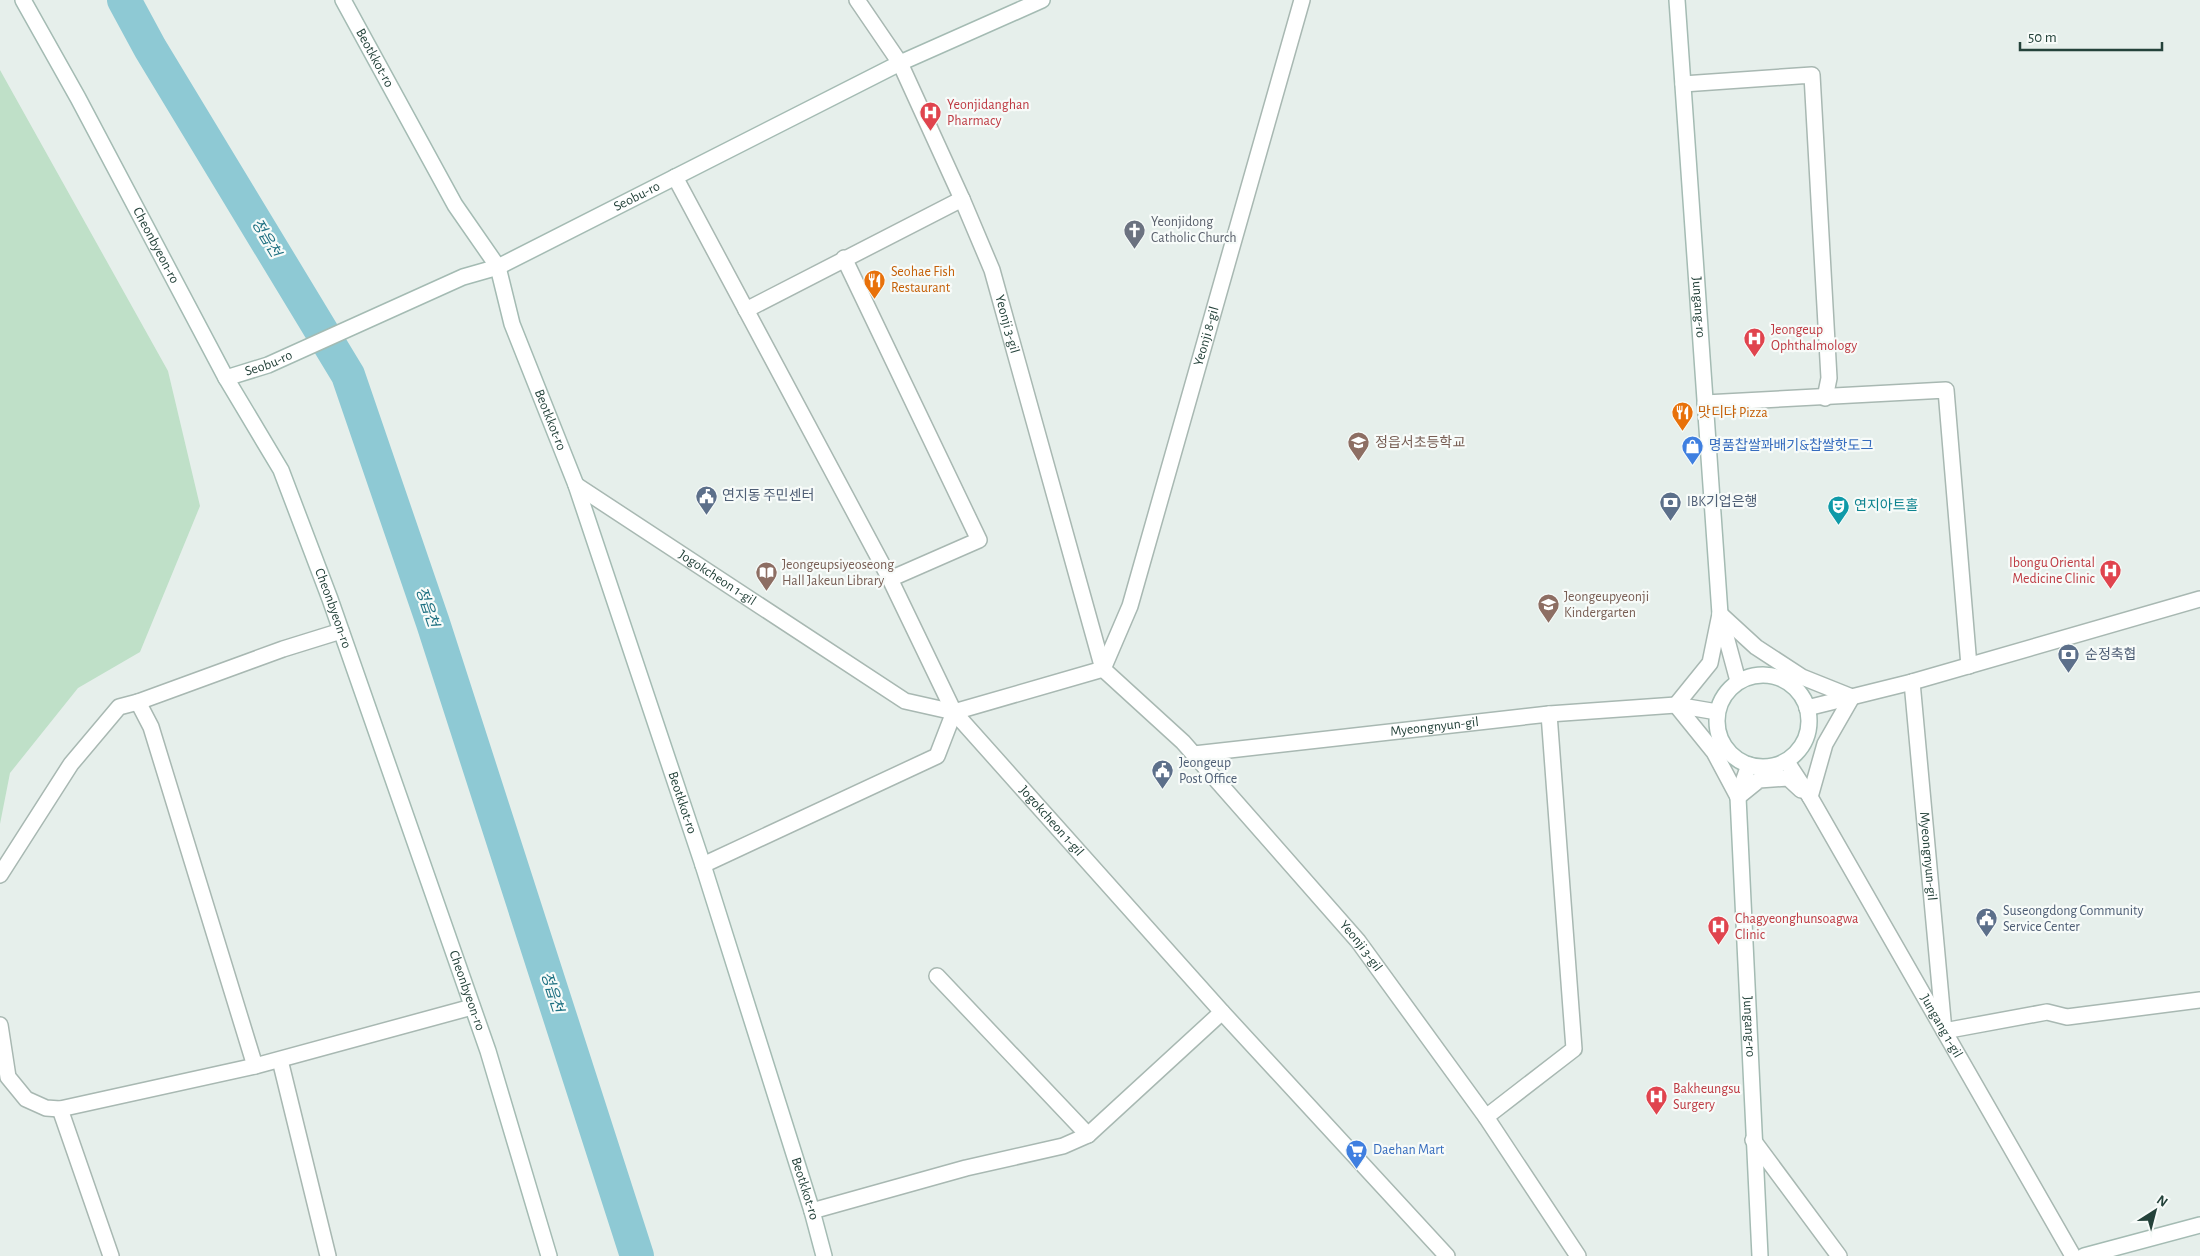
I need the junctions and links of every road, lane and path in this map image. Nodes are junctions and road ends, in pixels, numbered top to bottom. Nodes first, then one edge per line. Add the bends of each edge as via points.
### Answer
1 (23, 0) edge
2 (343, 0) edge
3 (857, 0) edge
4 (1042, 0) edge
5 (1302, 0) edge
6 (1678, 0) edge
7 (900, 63) junction
8 (1683, 84) junction
9 (675, 177) junction
10 (962, 199) junction
11 (844, 258) junction
12 (498, 267) junction
13 (746, 310) junction
14 (226, 378) junction
15 (1825, 398) junction
16 (1705, 403) junction
17 (576, 485) junction
18 (890, 579) junction
19 (2200, 599) edge
20 (1720, 614) junction
21 (341, 632) junction
22 (1969, 666) junction
23 (1103, 669) junction
24 (1738, 681) junction
25 (1912, 682) junction
26 (1852, 697) junction
27 (138, 702) junction
28 (1676, 706) junction
29 (1807, 708) junction
30 (954, 712) junction
31 (1717, 712) junction
32 (1549, 714) junction
33 (1194, 754) junction
34 (1787, 762) junction
35 (1749, 764) junction
36 (1738, 797) junction
37 (1810, 797) junction
38 (703, 865) junction
39 (0, 875) edge
40 (937, 976) dead end
41 (2200, 1000) edge
42 (472, 1007) junction
43 (1222, 1012) junction
44 (0, 1025) edge
45 (1944, 1031) junction
46 (280, 1060) junction
47 (255, 1066) junction
48 (60, 1109) junction
49 (1486, 1117) junction
50 (1088, 1135) junction
51 (1753, 1140) junction
52 (812, 1211) junction
53 (2200, 1225) edge
54 (111, 1256) edge
55 (328, 1256) edge
56 (549, 1256) edge
57 (824, 1256) edge
58 (1447, 1256) edge
59 (1578, 1256) edge
60 (1760, 1256) edge
61 (1839, 1256) edge
62 (2073, 1256) edge
63 (2084, 1256) edge

1 - 14 street, Cheonbyeon-ro
2 - 12 street, Beotkkot-ro via 455,205
3 - 7 street, Yeonji 3-gil
4 - 7 street, Seobu-ro
5 - 23 street, Yeonji 8-gil via 1130,606
6 - 8 street, Jungang-ro
7 - 9 street, Seobu-ro
7 - 10 street, Yeonji 3-gil
8 - 15 street via 1812,75 1829,378
8 - 16 street, Jungang-ro
9 - 12 street, Seobu-ro
9 - 13 street
10 - 11 street
10 - 23 street, Yeonji 3-gil via 992,270
11 - 13 street
11 - 18 street via 979,540
12 - 14 street, Seobu-ro via 463,277 268,365
12 - 17 street, Beotkkot-ro via 512,324
13 - 18 street
14 - 21 street, Cheonbyeon-ro via 281,470
15 - 16 street
15 - 22 street via 1946,390
16 - 20 street, Jungang-ro
17 - 30 street, Jogokcheon 1-gil via 905,701
17 - 38 street, Beotkkot-ro
18 - 30 street
19 - 22 street
20 - 24 street
20 - 26 street via 1756,647 1802,677
20 - 28 street via 1710,662
21 - 27 street via 284,649
21 - 42 street, Cheonbyeon-ro
22 - 25 street
23 - 30 street
23 - 33 street, Yeonji 3-gil
24 - 29 street via 1746,676 1763,674 1783,678 1799,693
24 - 31 street via 1731,685
25 - 26 street
25 - 45 street, Myeongnyun-gil
26 - 29 street
26 - 37 street via 1825,744
27 - 39 street via 119,707 71,764
27 - 47 street via 151,726
28 - 31 street, Myeongnyun-gil
28 - 32 street, Myeongnyun-gil
28 - 36 street via 1714,752
29 - 34 street via 1810,723 1806,739
30 - 38 street via 937,756
30 - 43 street, Jogokcheon 1-gil
31 - 35 street via 1717,731 1725,747 1738,760
32 - 33 street, Myeongnyun-gil
32 - 49 street via 1574,1049
33 - 49 street, Yeonji 3-gil via 1358,942
34 - 35 street via 1773,767
34 - 37 street, Jungang 1-gil
35 - 36 street
36 - 37 street via 1759,780 1788,778
36 - 51 street, Jungang-ro
37 - 45 street, Jungang 1-gil
38 - 52 street, Beotkkot-ro
40 - 50 street
41 - 45 street via 2067,1017 2047,1012
42 - 46 street
42 - 56 street, Cheonbyeon-ro
43 - 50 street
43 - 58 street, Jogokcheon 1-gil
44 - 48 street via 8,1077 26,1099 46,1108
45 - 62 street, Jungang 1-gil
46 - 47 street
46 - 55 street
47 - 48 street
48 - 54 street
49 - 59 street, Yeonji 3-gil
50 - 52 street via 1063,1146 966,1168
51 - 60 street, Jungang-ro
51 - 61 street
52 - 57 street, Beotkkot-ro
53 - 63 street

